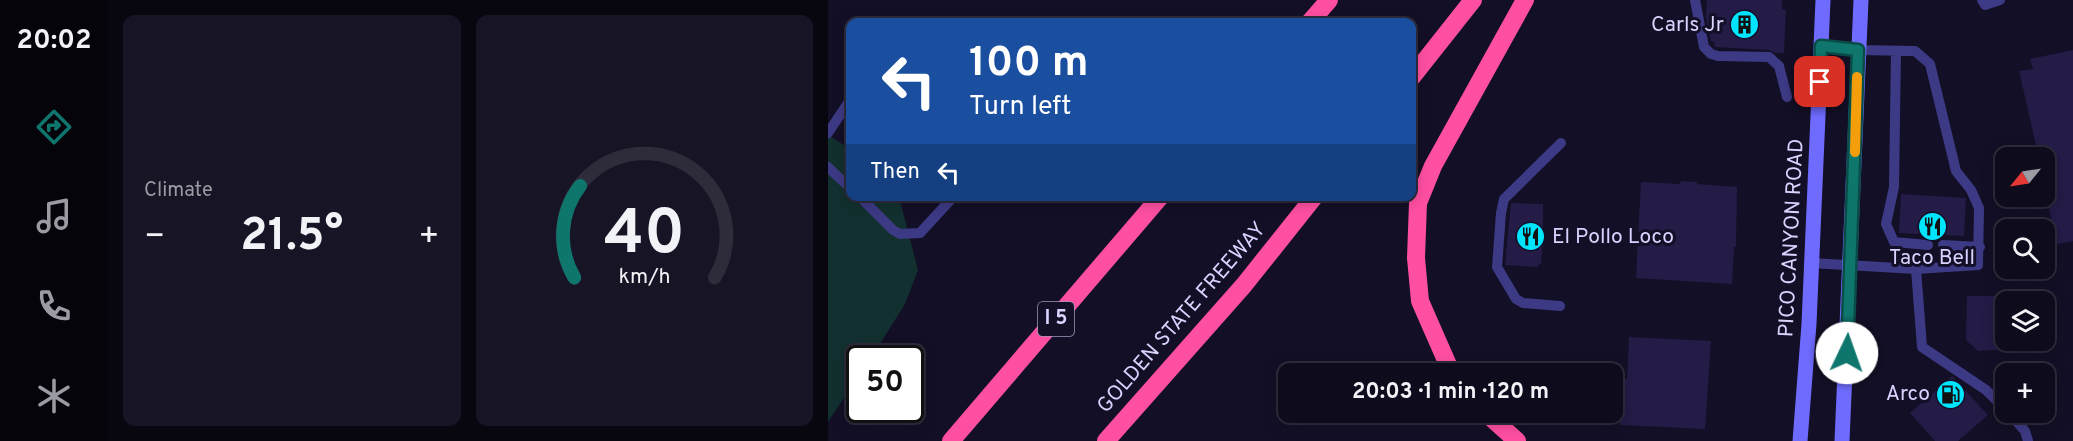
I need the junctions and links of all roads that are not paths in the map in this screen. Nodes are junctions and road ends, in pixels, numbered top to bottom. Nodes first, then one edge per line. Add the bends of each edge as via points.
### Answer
1 (1329, 0) edge
2 (1473, 0) edge
3 (1525, 0) edge
4 (1695, 0) edge
5 (1823, 0) edge
6 (1861, 0) edge
7 (1982, 0) edge
8 (2000, 0) edge
9 (1313, 18) edge
10 (1821, 46) junction
11 (1858, 50) junction
12 (1896, 51) junction
13 (1416, 71) edge
14 (1787, 97) dead end
15 (846, 106) edge
16 (828, 134) edge
17 (1561, 143) dead end
18 (828, 167) edge
19 (846, 185) edge
20 (864, 201) edge
21 (949, 201) edge
22 (1157, 201) edge
23 (1311, 201) edge
24 (1928, 245) dead end
25 (1943, 245) dead end
26 (1980, 247) junction
27 (1811, 263) junction
28 (1851, 264) junction
29 (1916, 269) junction
30 (1560, 306) dead end
31 (1447, 363) edge
32 (1995, 399) edge
33 (1497, 423) edge
34 (2018, 423) edge
35 (951, 441) edge
36 (1106, 441) edge
37 (1517, 441) edge
38 (1800, 441) edge
39 (1842, 441) edge
40 (2028, 441) edge

1 - 9 highway
2 - 13 highway
3 - 31 highway via 1433,166 1418,203 1416,258 1420,301
4 - 14 lane via 1704,47 1718,56 1769,57 1779,66
5 - 10 main road, PICO CANYON ROAD
6 - 11 main road
7 - 8 lane via 1985,5
10 - 11 lane
10 - 27 main road, PICO CANYON ROAD
11 - 12 lane
11 - 28 main road
12 - 24 lane via 1894,187 1886,224 1894,242
12 - 26 lane via 1915,51 1930,64 1956,171 1979,208
15 - 16 lane
17 - 30 lane via 1504,199 1497,267 1516,299
18 - 19 lane
20 - 21 lane via 900,234 920,233
22 - 35 highway, I 5
23 - 36 highway, GOLDEN STATE FREEWAY via 1244,285
25 - 26 lane
26 - 29 lane via 1978,266
27 - 28 lane
27 - 38 main road, PICO CANYON ROAD
28 - 29 lane
28 - 39 main road
29 - 32 lane via 1922,347
33 - 37 highway
34 - 40 lane

